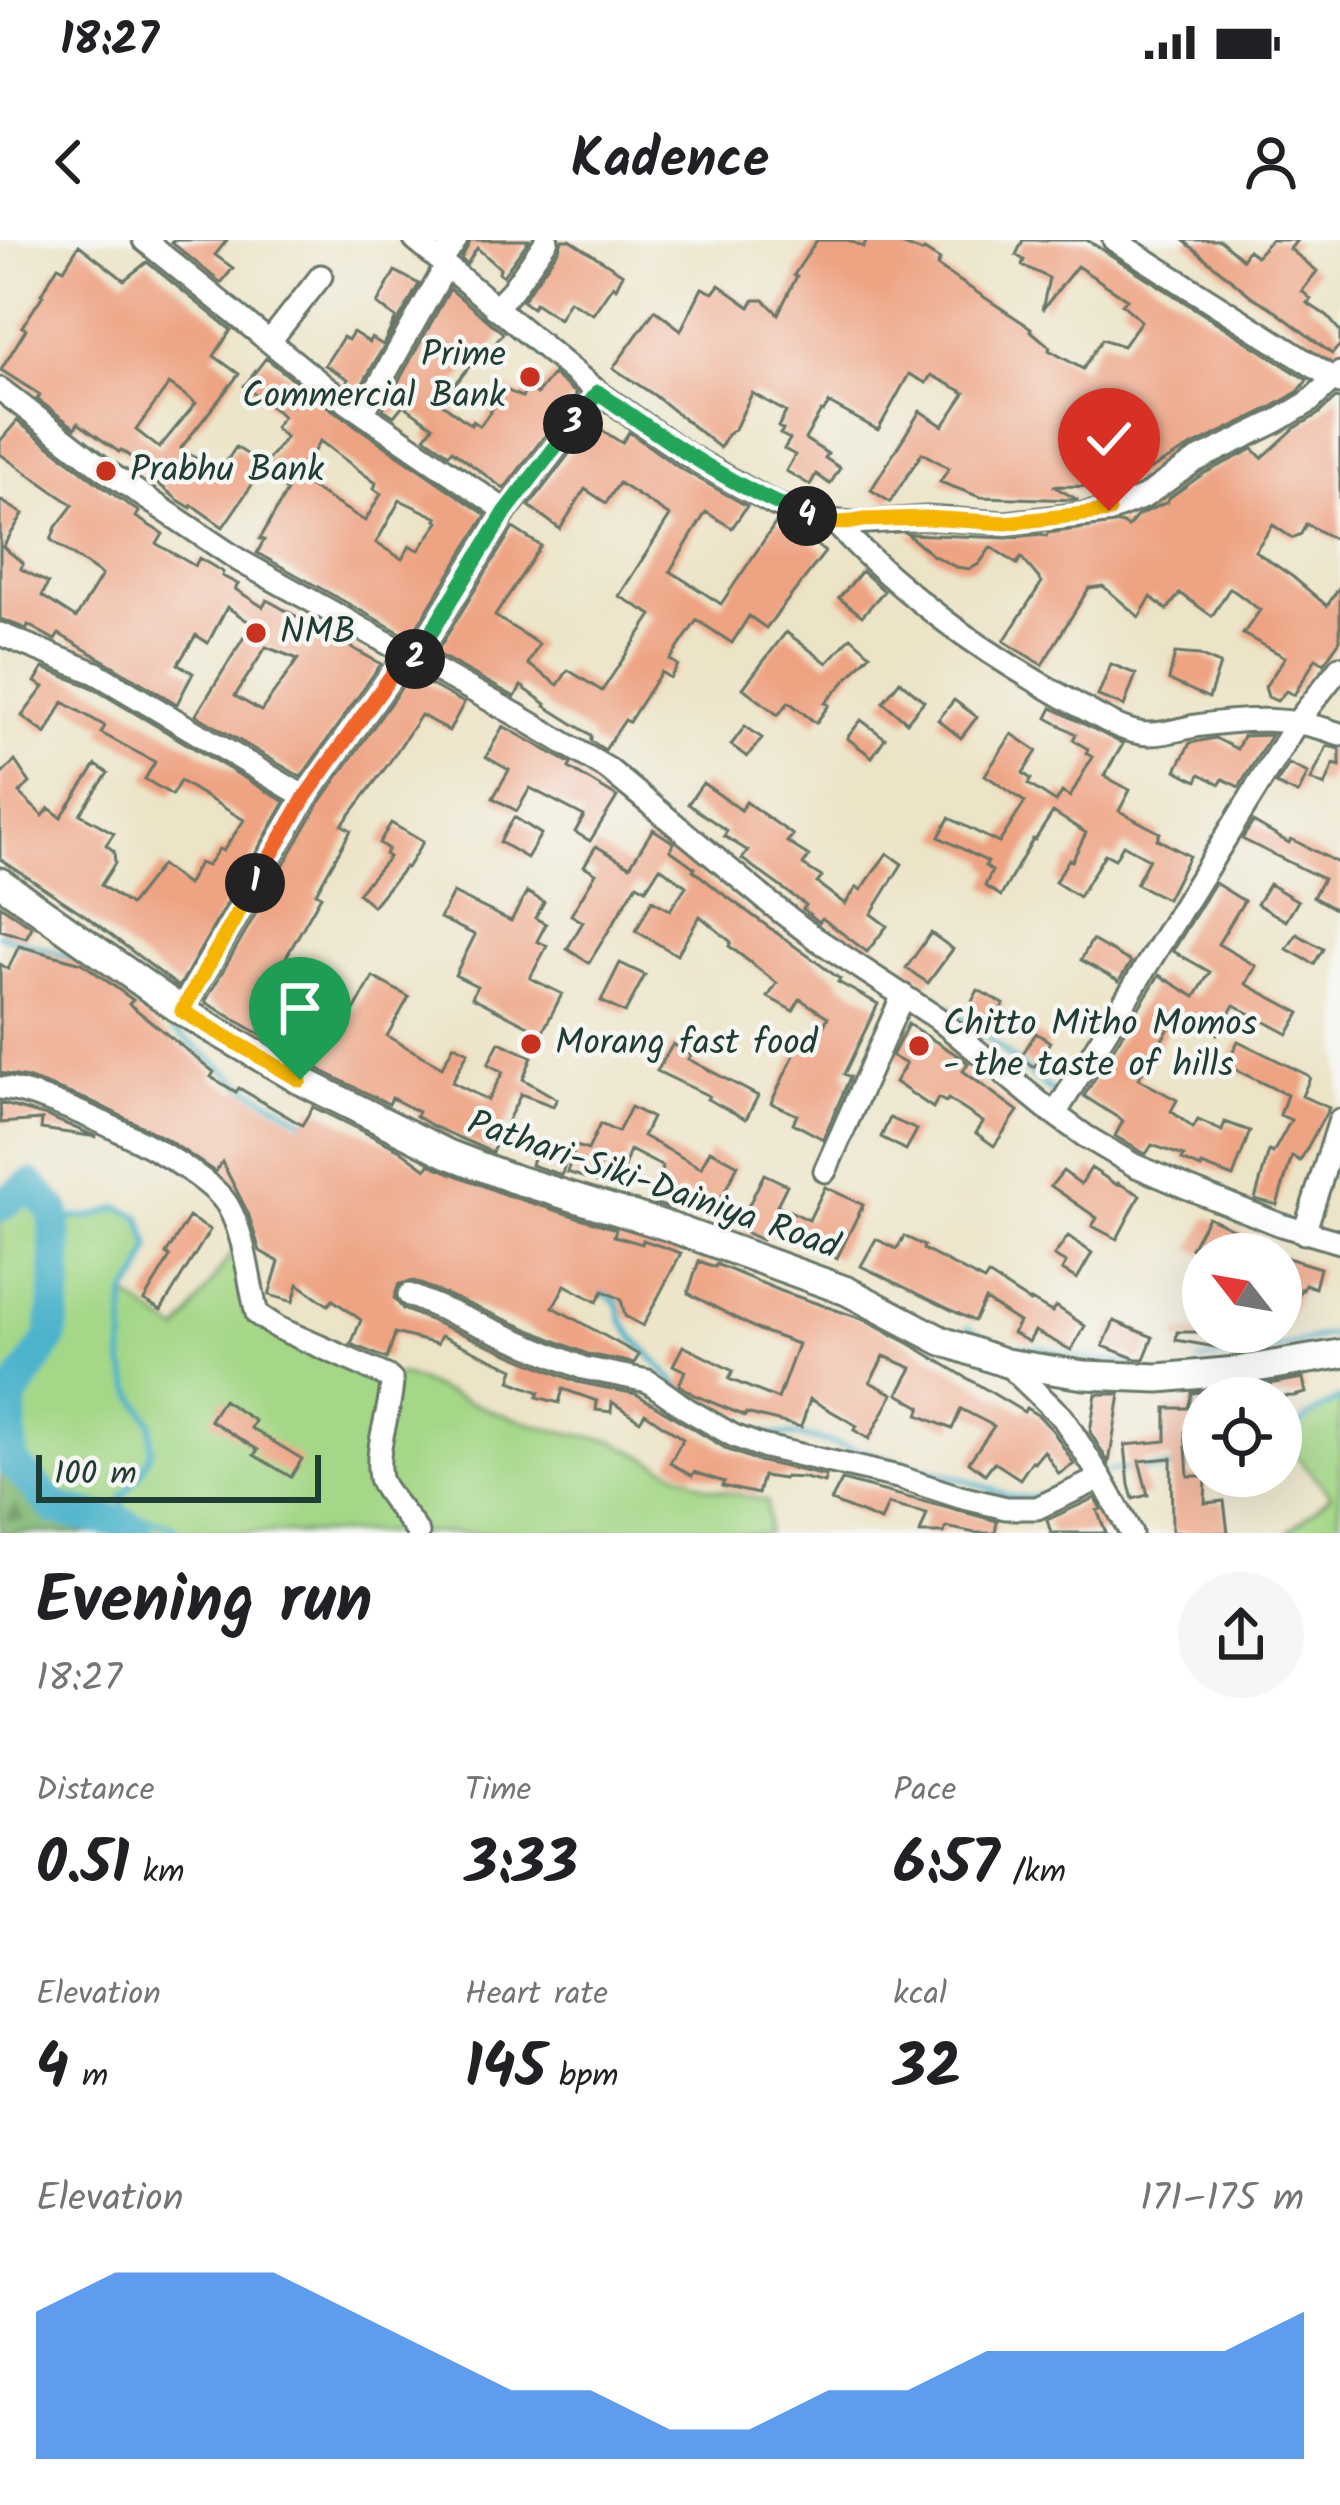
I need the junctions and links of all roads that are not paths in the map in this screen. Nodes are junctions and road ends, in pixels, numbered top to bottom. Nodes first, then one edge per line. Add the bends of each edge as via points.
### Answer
1 (144, 240) edge
2 (415, 240) edge
3 (456, 240) edge
4 (547, 240) edge
5 (1122, 242) edge
6 (443, 264) junction
7 (321, 276) dead end
8 (495, 308) junction
9 (270, 341) junction
10 (1338, 378) edge
11 (0, 389) edge
12 (598, 392) junction
13 (363, 413) junction
14 (506, 511) junction
15 (833, 521) junction
16 (0, 634) edge
17 (410, 657) junction
18 (1340, 667) edge
19 (1297, 722) junction
20 (1340, 734) edge
21 (305, 797) junction
22 (0, 881) edge
23 (903, 995) junction
24 (182, 1011) junction
25 (0, 1088) edge
26 (1055, 1114) junction
27 (1340, 1120) edge
28 (824, 1171) dead end
29 (1304, 1233) junction
30 (1340, 1242) edge
31 (410, 1295) dead end
32 (1340, 1354) edge
33 (1006, 1363) junction
34 (1102, 1478) junction
35 (418, 1533) edge
36 (1131, 1533) edge

1 - 9 street
2 - 6 street
3 - 6 street
4 - 8 street
5 - 10 street
6 - 8 street
6 - 13 street
7 - 9 street
8 - 12 street
9 - 13 street
10 - 15 street via 1277,422 1109,511 1006,523
11 - 17 street via 231,555
12 - 14 street
12 - 15 street via 775,504
13 - 14 street
14 - 17 street
15 - 19 street via 981,649 1129,730
16 - 21 street via 96,674
17 - 21 street
17 - 23 street via 608,769 770,904
18 - 19 street
19 - 20 street
19 - 26 street
21 - 24 street
22 - 24 main road, Pathari-Siki-Dainiya Road
23 - 26 street
23 - 28 street
24 - 33 main road, Pathari-Siki-Dainiya Road via 448,1154 847,1291 942,1341
25 - 35 street via 57,1102 205,1180 227,1205 257,1314 392,1381 380,1478
26 - 29 street via 1134,1165
27 - 29 street
29 - 30 street
31 - 34 street via 583,1368 648,1382 761,1446 1006,1508 1037,1508
32 - 33 main road, Pathari-Siki-Dainiya Road via 1159,1378
33 - 34 street via 1063,1418
34 - 36 street

